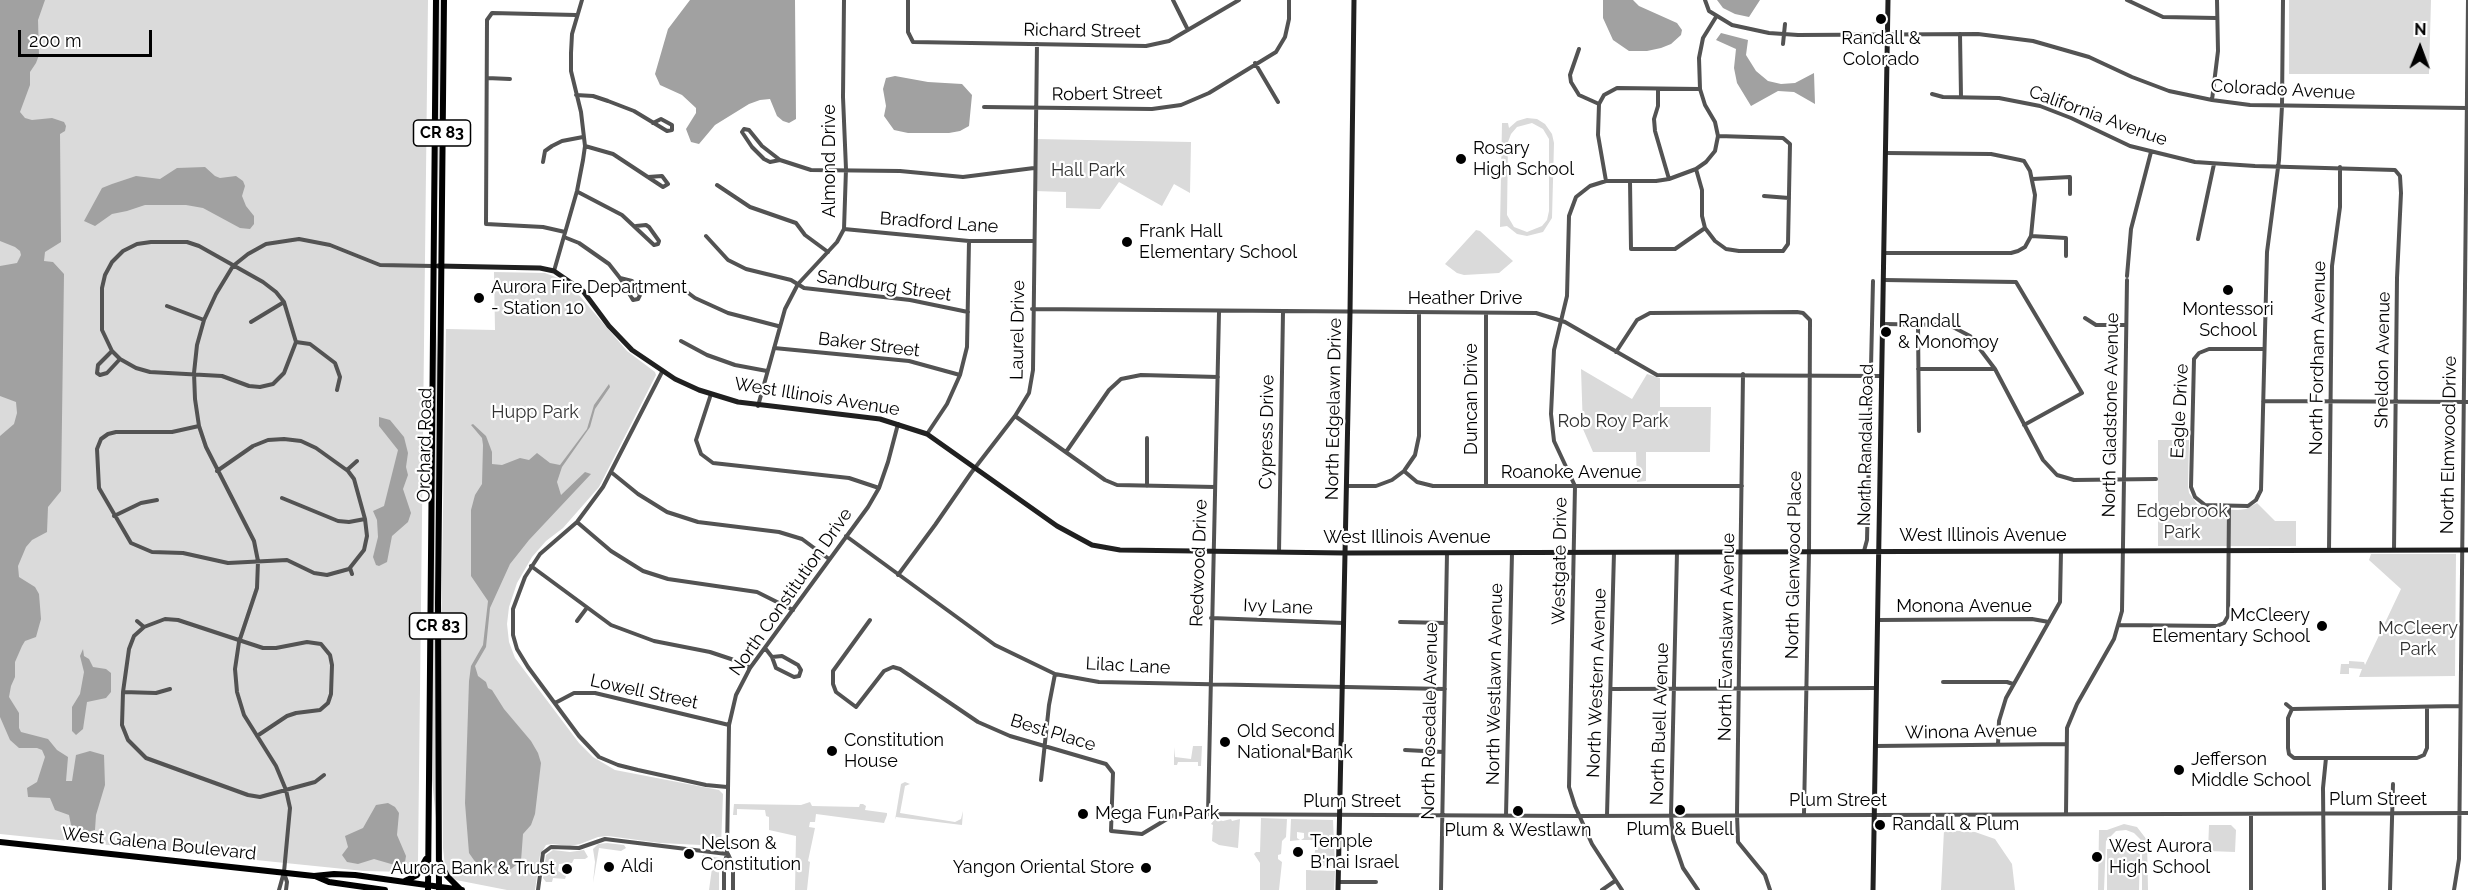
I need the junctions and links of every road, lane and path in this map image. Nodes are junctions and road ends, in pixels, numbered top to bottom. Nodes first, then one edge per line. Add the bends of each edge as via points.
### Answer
1 (436, 0) edge
2 (444, 0) edge
3 (582, 0) edge
4 (844, 0) edge
5 (908, 0) edge
6 (1173, 0) edge
7 (1239, 0) edge
8 (1289, 0) edge
9 (1354, 0) edge
10 (1705, 0) edge
11 (1888, 0) edge
12 (2127, 0) edge
13 (2217, 0) edge
14 (2283, 0) edge
15 (2468, 0) edge
16 (576, 15) junction
17 (1716, 17) junction
18 (2217, 18) junction
19 (1785, 24) dead end
20 (1188, 30) junction
21 (1888, 34) junction
22 (1960, 34) junction
23 (1784, 35) junction
24 (1037, 44) junction
25 (1783, 44) dead end
26 (1579, 49) dead end
27 (1256, 63) junction
28 (487, 78) junction
29 (510, 78) dead end
30 (1658, 89) junction
31 (1700, 89) junction
32 (1932, 94) dead end
33 (576, 95) junction
34 (1961, 97) junction
35 (2212, 100) junction
36 (1278, 102) dead end
37 (1599, 104) junction
38 (2282, 106) junction
39 (984, 107) dead end
40 (1036, 108) junction
41 (2467, 108) edge
42 (653, 123) junction
43 (1718, 136) junction
44 (583, 138) junction
45 (585, 146) junction
46 (2151, 152) junction
47 (1886, 153) junction
48 (780, 160) junction
49 (543, 162) dead end
50 (2214, 164) junction
51 (2277, 166) junction
52 (2340, 167) junction
53 (1034, 168) junction
54 (846, 169) junction
55 (1696, 169) junction
56 (2397, 173) joint
57 (648, 177) junction
58 (2033, 178) junction
59 (1669, 179) junction
60 (1630, 181) junction
61 (1606, 182) junction
62 (717, 185) dead end
63 (577, 191) junction
64 (2070, 194) dead end
65 (1764, 196) dead end
66 (1789, 198) junction
67 (636, 226) junction
68 (1705, 228) junction
69 (844, 229) junction
70 (564, 235) junction
71 (706, 236) dead end
72 (2031, 236) junction
73 (2198, 239) dead end
74 (969, 241) junction
75 (1033, 241) junction
76 (828, 252) junction
77 (1884, 253) junction
78 (2066, 256) dead end
79 (233, 266) junction
80 (433, 266) junction
81 (441, 266) junction
82 (554, 271) junction
83 (620, 278) junction
84 (1884, 280) junction
85 (1873, 281) dead end
86 (798, 284) junction
87 (683, 289) dead end
88 (284, 302) junction
89 (167, 306) dead end
90 (1032, 309) junction
91 (968, 312) junction
92 (1219, 312) junction
93 (1283, 312) junction
94 (1486, 312) junction
95 (1350, 313) junction
96 (1419, 313) junction
97 (2085, 318) dead end
98 (204, 320) junction
99 (1562, 321) junction
100 (251, 322) dead end
101 (1918, 323) junction
102 (1883, 324) junction
103 (2125, 325) junction
104 (778, 326) junction
105 (681, 341) dead end
106 (296, 342) junction
107 (774, 348) junction
108 (2263, 349) junction
109 (112, 351) junction
110 (1616, 352) junction
111 (120, 359) junction
112 (1918, 369) junction
113 (1995, 369) junction
114 (767, 371) junction
115 (662, 372) junction
116 (194, 373) junction
117 (1743, 374) junction
118 (1810, 374) junction
119 (960, 375) junction
120 (1871, 375) junction
121 (1882, 376) junction
122 (1218, 377) junction
123 (337, 390) dead end
124 (711, 394) junction
125 (2263, 401) junction
126 (2330, 402) junction
127 (2396, 402) junction
128 (2466, 402) edge
129 (758, 406) junction
130 (1015, 416) junction
131 (898, 423) junction
132 (2024, 425) junction
133 (200, 426) junction
134 (1919, 431) dead end
135 (927, 434) junction
136 (1147, 438) dead end
137 (1066, 452) junction
138 (357, 461) dead end
139 (975, 467) junction
140 (347, 470) junction
141 (218, 471) junction
142 (1404, 471) junction
143 (611, 472) junction
144 (2123, 479) junction
145 (2156, 479) dead end
146 (1147, 486) junction
147 (1347, 486) junction
148 (1486, 486) junction
149 (1575, 486) junction
150 (1742, 486) junction
151 (1215, 487) junction
152 (879, 488) junction
153 (282, 498) dead end
154 (157, 500) dead end
155 (2229, 507) junction
156 (114, 516) junction
157 (365, 519) junction
158 (577, 522) junction
159 (846, 536) junction
160 (1214, 550) junction
161 (2122, 550) junction
162 (2229, 550) junction
163 (2329, 550) junction
164 (2394, 550) junction
165 (2465, 550) edge
166 (1742, 551) junction
167 (1809, 551) junction
168 (1864, 551) junction
169 (1878, 551) junction
170 (2061, 551) junction
171 (1279, 552) junction
172 (1614, 552) junction
173 (1677, 552) junction
174 (1345, 553) junction
175 (1447, 553) junction
176 (1512, 553) junction
177 (1574, 553) junction
178 (829, 559) junction
179 (258, 561) junction
180 (531, 566) junction
181 (350, 568) junction
182 (352, 574) dead end
183 (898, 575) junction
184 (586, 609) junction
185 (793, 610) junction
186 (1211, 618) junction
187 (870, 620) dead end
188 (1878, 620) junction
189 (138, 621) dead end
190 (577, 621) dead end
191 (1400, 622) dead end
192 (1446, 622) junction
193 (2049, 622) junction
194 (1344, 623) junction
195 (2119, 626) junction
196 (144, 627) junction
197 (239, 642) junction
198 (765, 648) junction
199 (772, 657) junction
200 (750, 668) junction
201 (1055, 674) junction
202 (1943, 682) dead end
203 (1210, 683) junction
204 (2013, 684) junction
205 (1343, 685) junction
206 (2460, 685) junction
207 (2467, 686) edge
208 (1805, 687) junction
209 (1876, 688) junction
210 (170, 689) dead end
211 (1445, 689) junction
212 (1612, 689) junction
213 (1674, 689) junction
214 (1739, 689) junction
215 (123, 692) junction
216 (555, 703) junction
217 (2286, 704) dead end
218 (2459, 706) junction
219 (2427, 707) junction
220 (2292, 709) junction
221 (729, 725) junction
222 (257, 736) junction
223 (2066, 744) junction
224 (1998, 745) junction
225 (1875, 746) junction
226 (1044, 747) junction
227 (1295, 750) dead end
228 (1405, 750) dead end
229 (1341, 751) junction
230 (1443, 752) junction
231 (2326, 758) junction
232 (324, 775) dead end
233 (1041, 780) dead end
234 (2393, 784) dead end
235 (727, 787) junction
236 (286, 790) junction
237 (2323, 813) junction
238 (2391, 813) junction
239 (2458, 813) junction
240 (2468, 813) edge
241 (1208, 814) junction
242 (1737, 814) junction
243 (1804, 814) junction
244 (2066, 814) junction
245 (2251, 814) junction
246 (1506, 815) junction
247 (1607, 815) junction
248 (1671, 815) junction
249 (1875, 815) junction
250 (1340, 816) junction
251 (1441, 816) junction
252 (1579, 816) junction
253 (0, 843) edge
254 (727, 854) junction
255 (428, 856) junction
256 (439, 859) junction
257 (284, 872) junction
258 (314, 876) junction
259 (403, 881) junction
260 (1615, 881) junction
261 (1338, 882) junction
262 (1376, 882) dead end
263 (428, 887) edge
264 (439, 888) edge
265 (279, 890) edge
266 (286, 890) edge
267 (386, 890) edge
268 (462, 890) edge
269 (538, 890) edge
270 (724, 890) edge
271 (733, 890) edge
272 (1338, 890) edge
273 (1441, 890) edge
274 (1602, 890) edge
275 (1622, 890) edge
276 (1698, 890) edge
277 (1770, 890) edge
278 (1873, 890) edge
279 (2252, 890) edge
280 (2324, 890) edge
281 (2390, 890) edge
282 (2454, 890) edge

1 - 80 main road, Orchard Road / CR 83
2 - 81 main road, Orchard Road / CR 83
3 - 16 street
4 - 54 street, Almond Drive
5 - 24 street, Richard Street via 908,32 914,42
6 - 20 street
7 - 20 street, Richard Street
8 - 27 street via 1285,37 1276,52
9 - 95 street, North Edgelawn Drive
10 - 17 street
11 - 21 street, North Randall Road
12 - 18 street via 2163,17
13 - 18 street
14 - 38 street
15 - 41 street, North Elmwood Drive
16 - 28 street via 489,15
16 - 33 street via 571,53
17 - 23 street, Colorado Avenue via 1732,25
17 - 31 street via 1703,38
18 - 35 street via 2218,51
19 - 23 street
20 - 24 street, Richard Street via 1169,41 1146,46
21 - 22 street, Colorado Avenue
21 - 23 street, Colorado Avenue
21 - 47 street, North Randall Road
22 - 34 street
22 - 35 street, Colorado Avenue via 2048,44 2169,91
23 - 25 street
24 - 40 street, Laurel Drive
26 - 37 street via 1571,82 1580,95
27 - 36 street
27 - 40 street, Robert Street via 1209,93 1181,105 1152,109
28 - 29 street
28 - 70 street via 486,224 543,227
30 - 31 street
30 - 37 street via 1617,88 1604,95
30 - 59 street via 1655,131
31 - 43 street
32 - 34 street, California Avenue
33 - 42 street via 608,101
33 - 44 street
34 - 46 street, California Avenue via 1999,98 2040,106
35 - 38 street, Colorado Avenue
37 - 61 street via 1598,135
38 - 41 street, Colorado Avenue
38 - 51 street
39 - 40 street, Robert Street
40 - 53 street, Laurel Drive
41 - 128 street, North Elmwood Drive
42 - 42 street via 667,131 672,130 672,125 661,119
43 - 55 street, Westgate Drive via 1714,151
43 - 66 street via 1784,138 1790,144
44 - 45 street
44 - 49 street via 552,146 545,151
45 - 57 street via 613,154
45 - 63 street
46 - 50 street, California Avenue
46 - 103 street, North Gladstone Avenue via 2131,229
47 - 58 street via 2009,157 2024,161
47 - 77 street, North Randall Road
48 - 48 street via 749,130 744,129 742,132 764,159
48 - 54 street via 810,170
50 - 51 street, California Avenue
50 - 73 street
51 - 52 street, California Avenue
51 - 108 street via 2267,252
52 - 56 street, California Avenue via 2390,169
52 - 126 street, North Fordham Avenue via 2340,207 2332,266
53 - 54 street via 963,177
53 - 75 street, Laurel Drive
54 - 69 street, Almond Drive
55 - 59 street, Westgate Drive
55 - 68 street
56 - 127 street, Sheldon Avenue via 2401,193
57 - 57 street via 663,187 667,185 662,176
58 - 64 street via 2070,177
58 - 72 street
59 - 60 street, Westgate Drive
60 - 61 street, Westgate Drive
60 - 68 street via 1631,249 1675,249
61 - 99 street, Westgate Drive via 1590,186 1576,197 1569,216 1568,282
62 - 76 street via 750,207 796,223
63 - 67 street
63 - 70 street
65 - 66 street
66 - 68 street via 1788,244 1783,251 1726,249
67 - 67 street via 654,245 658,244 658,238 646,225
69 - 74 street, Bradford Lane
69 - 76 street, Almond Drive
70 - 82 street
70 - 83 street via 609,264
71 - 86 street, Sandburg Street via 728,260
72 - 77 street via 2025,247 2011,253
72 - 78 street via 2066,238
74 - 75 street, Bradford Lane
74 - 91 street
75 - 90 street, Laurel Drive
76 - 86 street, Almond Drive
77 - 84 street, North Randall Road
79 - 80 street via 266,244 298,239 330,245 380,265
79 - 88 street via 263,282
79 - 98 street
79 - 109 street via 187,242 150,242 123,251 105,274 102,288 102,330
80 - 81 street, West Illinois Avenue
80 - 255 main road, Orchard Road / CR 83
81 - 82 street, West Illinois Avenue
81 - 256 main road, Orchard Road / CR 83
82 - 115 street, West Illinois Avenue via 579,287 621,339
83 - 83 street via 633,300 638,299 640,295 632,281
84 - 102 street, North Randall Road
84 - 132 street via 2016,282 2082,393
85 - 120 street, North Randall Road
86 - 91 street, Sandburg Street
86 - 104 street, Almond Drive
87 - 104 street via 728,313
88 - 100 street
88 - 106 street
89 - 98 street
90 - 92 street, Heather Drive
90 - 130 street, Laurel Drive via 1033,370 1029,393
91 - 119 street via 967,347
92 - 93 street, Heather Drive
92 - 122 street, Redwood Drive
93 - 95 street, Heather Drive
93 - 171 street, Cypress Drive
94 - 96 street, Heather Drive
94 - 99 street, Heather Drive via 1536,313
94 - 148 street, Duncan Drive
95 - 96 street, Heather Drive
95 - 147 street, North Edgelawn Drive
96 - 142 street via 1419,443
97 - 103 street via 2096,325
98 - 116 street
99 - 110 street, Heather Drive
99 - 149 street, Westgate Drive via 1554,350 1551,414 1554,441
101 - 102 street
101 - 112 street
101 - 113 street via 1949,325 1961,330
102 - 121 street, North Randall Road
103 - 144 street, North Gladstone Avenue
104 - 107 street, Almond Drive
105 - 114 street via 735,365
106 - 116 street via 284,373 273,384 249,386 222,376
106 - 123 street via 310,344 335,363 340,376
107 - 114 street, Almond Drive
107 - 119 street, Baker Street via 909,362
108 - 125 street
108 - 155 street, Eagle Drive via 2209,349 2194,359 2192,491 2205,505
109 - 111 street
109 - 111 street via 98,365 97,373 107,373
110 - 117 street, Heather Drive via 1657,375
110 - 118 street, North Glenwood Place via 1637,320 1650,313 1797,312 1807,316 1811,325
111 - 116 street via 150,372
112 - 113 street
112 - 134 street
113 - 132 street
114 - 129 street, Almond Drive
115 - 124 street, West Illinois Avenue
115 - 143 street
116 - 133 street
117 - 118 street, Heather Drive
117 - 150 street, North Evanslawn Avenue
118 - 120 street, Heather Drive
118 - 167 street, North Glenwood Place
119 - 135 street
120 - 121 street, Heather Drive
120 - 168 street, North Randall Road
121 - 169 street, North Randall Road
122 - 137 street via 1141,375 1121,379
122 - 151 street, Redwood Drive
124 - 129 street, West Illinois Avenue
124 - 152 street via 696,440 701,454 712,464 849,478
125 - 126 street
125 - 155 street via 2261,493 2248,506
126 - 127 street
126 - 163 street, North Fordham Avenue
127 - 128 street
127 - 164 street, Sheldon Avenue
128 - 165 street, North Elmwood Drive
129 - 131 street, West Illinois Avenue
130 - 137 street
130 - 139 street, Laurel Drive
131 - 135 street, West Illinois Avenue
131 - 152 street, North Constitution Drive
132 - 144 street via 2057,475 2073,480
133 - 141 street
133 - 156 street via 172,432 116,432 101,439 97,477
135 - 139 street, West Illinois Avenue
136 - 146 street
137 - 146 street via 1105,480 1117,485
138 - 140 street
139 - 160 street, West Illinois Avenue via 1057,526 1092,545
139 - 183 street, Laurel Drive
140 - 141 street via 302,441 284,439 253,446
140 - 157 street via 354,479
141 - 179 street via 254,541
142 - 147 street via 1376,486
142 - 148 street, Roanoke Avenue via 1425,485
143 - 158 street
143 - 178 street via 667,512 698,522 779,532 801,539
144 - 145 street
144 - 161 street, North Gladstone Avenue
146 - 151 street
147 - 174 street, North Edgelawn Drive
148 - 149 street, Roanoke Avenue
149 - 150 street, Roanoke Avenue
149 - 177 street, Westgate Drive
150 - 166 street, North Evanslawn Avenue
151 - 160 street, Redwood Drive
152 - 159 street, North Constitution Drive
153 - 157 street via 338,521
154 - 156 street
155 - 162 street
156 - 179 street via 131,543 152,552 183,553 228,563
157 - 181 street via 364,550
158 - 180 street via 547,546
158 - 185 street via 611,551 643,571 668,579 757,592
159 - 178 street, North Constitution Drive
159 - 183 street, Lilac Lane
160 - 171 street, West Illinois Avenue
160 - 186 street, Redwood Drive
161 - 162 street, West Illinois Avenue
161 - 170 street, West Illinois Avenue
161 - 195 street, North Gladstone Avenue
162 - 163 street, West Illinois Avenue
162 - 195 street via 2229,616 2224,623
163 - 164 street, West Illinois Avenue
164 - 165 street, West Illinois Avenue
165 - 206 street, North Elmwood Drive
166 - 167 street, West Illinois Avenue
166 - 173 street, West Illinois Avenue
166 - 214 street, North Evanslawn Avenue
167 - 168 street, West Illinois Avenue
167 - 208 street, North Glenwood Place
168 - 169 street, West Illinois Avenue
169 - 170 street, West Illinois Avenue
169 - 188 street, North Randall Road
170 - 193 street via 2061,597
171 - 174 street, West Illinois Avenue
172 - 173 street, West Illinois Avenue
172 - 177 street, West Illinois Avenue
172 - 212 street, North Western Avenue
173 - 213 street, North Buell Avenue
174 - 175 street, West Illinois Avenue
174 - 194 street, North Edgelawn Drive
175 - 176 street, West Illinois Avenue
175 - 192 street, North Rosedale Avenue
176 - 177 street, West Illinois Avenue
176 - 246 street, North Westlawn Avenue
177 - 252 street, Westgate Drive via 1568,778
178 - 185 street, North Constitution Drive
179 - 181 street via 287,561 327,575
179 - 197 street via 257,588
180 - 184 street
180 - 216 street via 513,609 513,635 521,656
181 - 182 street
183 - 201 street, Lilac Lane via 995,645
184 - 190 street
184 - 200 street via 622,631 710,652
185 - 198 street, North Constitution Drive
186 - 194 street, Ivy Lane
186 - 203 street, Redwood Drive
187 - 226 street, Best Place via 833,671 836,692 856,707 884,671 893,667 978,722
188 - 193 street, Monona Avenue
188 - 209 street, North Randall Road
189 - 196 street
191 - 192 street
192 - 211 street, North Rosedale Avenue
193 - 204 street
194 - 205 street, North Edgelawn Drive
195 - 223 street, North Gladstone Avenue via 2073,713
196 - 197 street via 165,619 178,620
196 - 215 street via 134,636 129,649
197 - 222 street via 237,692 244,715
197 - 222 street via 263,648 307,642 321,644 330,655 328,703 320,710 287,716
198 - 199 street
198 - 200 street, North Constitution Drive
199 - 199 street via 776,668 794,677 800,674 798,665 782,656
200 - 221 street, North Constitution Drive via 736,695
201 - 203 street, Lilac Lane via 1099,682
201 - 226 street
202 - 204 street
203 - 205 street, Lilac Lane
203 - 241 street, Redwood Drive
204 - 224 street via 2001,714
205 - 211 street, Lilac Lane
205 - 229 street, North Edgelawn Drive
206 - 207 street
206 - 218 street, North Elmwood Drive
208 - 209 street
208 - 214 street
208 - 243 street, North Glenwood Place
209 - 225 street, North Randall Road
210 - 215 street via 141,694
211 - 230 street, North Rosedale Avenue
212 - 213 street
212 - 247 street, North Western Avenue
213 - 214 street
213 - 248 street, North Buell Avenue
214 - 242 street, North Evanslawn Avenue
215 - 236 street via 122,725 128,740 146,758 248,795 260,797
216 - 221 street, Lowell Street via 574,693 595,693
216 - 235 street via 587,746 608,761
217 - 220 street
218 - 219 street
218 - 239 street, North Elmwood Drive
219 - 220 street
219 - 231 street via 2424,755
220 - 231 street via 2288,718 2288,751 2294,758
221 - 235 street, North Constitution Drive
222 - 236 street
223 - 224 street, Winona Avenue
223 - 244 street, North Gladstone Avenue
224 - 225 street, Winona Avenue
225 - 249 street, North Randall Road
226 - 233 street
226 - 241 street, Best Place via 1109,766 1113,773 1112,831 1142,834 1172,816
227 - 229 street
228 - 230 street
229 - 250 street, North Edgelawn Drive
230 - 251 street, North Rosedale Avenue
231 - 237 street
232 - 236 street via 315,782
234 - 238 street
235 - 254 street, North Constitution Drive
236 - 257 street via 290,822
237 - 238 street, Plum Street
237 - 245 street, Plum Street
237 - 280 street
238 - 239 street, Plum Street
238 - 281 street
239 - 240 street, Plum Street
239 - 282 street, North Elmwood Drive
241 - 250 street, Plum Street
242 - 243 street, Plum Street
242 - 248 street, Plum Street
242 - 277 street, North Evanslawn Avenue via 1738,842 1765,875
243 - 249 street, Plum Street
244 - 245 street, Plum Street
244 - 249 street, Plum Street
245 - 279 street
246 - 251 street, Plum Street
246 - 252 street, Plum Street
247 - 248 street, Plum Street
247 - 252 street, Plum Street
248 - 276 street, North Buell Avenue via 1673,839 1683,868
249 - 278 street, North Randall Road
250 - 251 street, Plum Street
250 - 261 street, North Edgelawn Drive
251 - 273 street, North Rosedale Avenue
252 - 260 street, Westgate Drive
253 - 257 main road, West Galena Boulevard
254 - 269 street via 605,840 579,848 551,847 543,853
254 - 270 street, North Constitution Drive
254 - 271 street, North Constitution Drive via 733,865
255 - 259 main road via 420,872
255 - 263 main road, Orchard Road / CR 83
256 - 264 main road, Orchard Road / CR 83
256 - 268 main road via 447,876
257 - 258 main road, West Galena Boulevard
257 - 265 street
257 - 266 street
258 - 259 main road, West Galena Boulevard via 334,874
258 - 267 main road, West Galena Boulevard via 328,882
259 - 263 main road, West Galena Boulevard
260 - 274 street
260 - 275 street, Westgate Drive
261 - 262 street
261 - 272 street, North Edgelawn Drive
263 - 264 main road, West Galena Boulevard
264 - 268 main road, West Galena Boulevard

